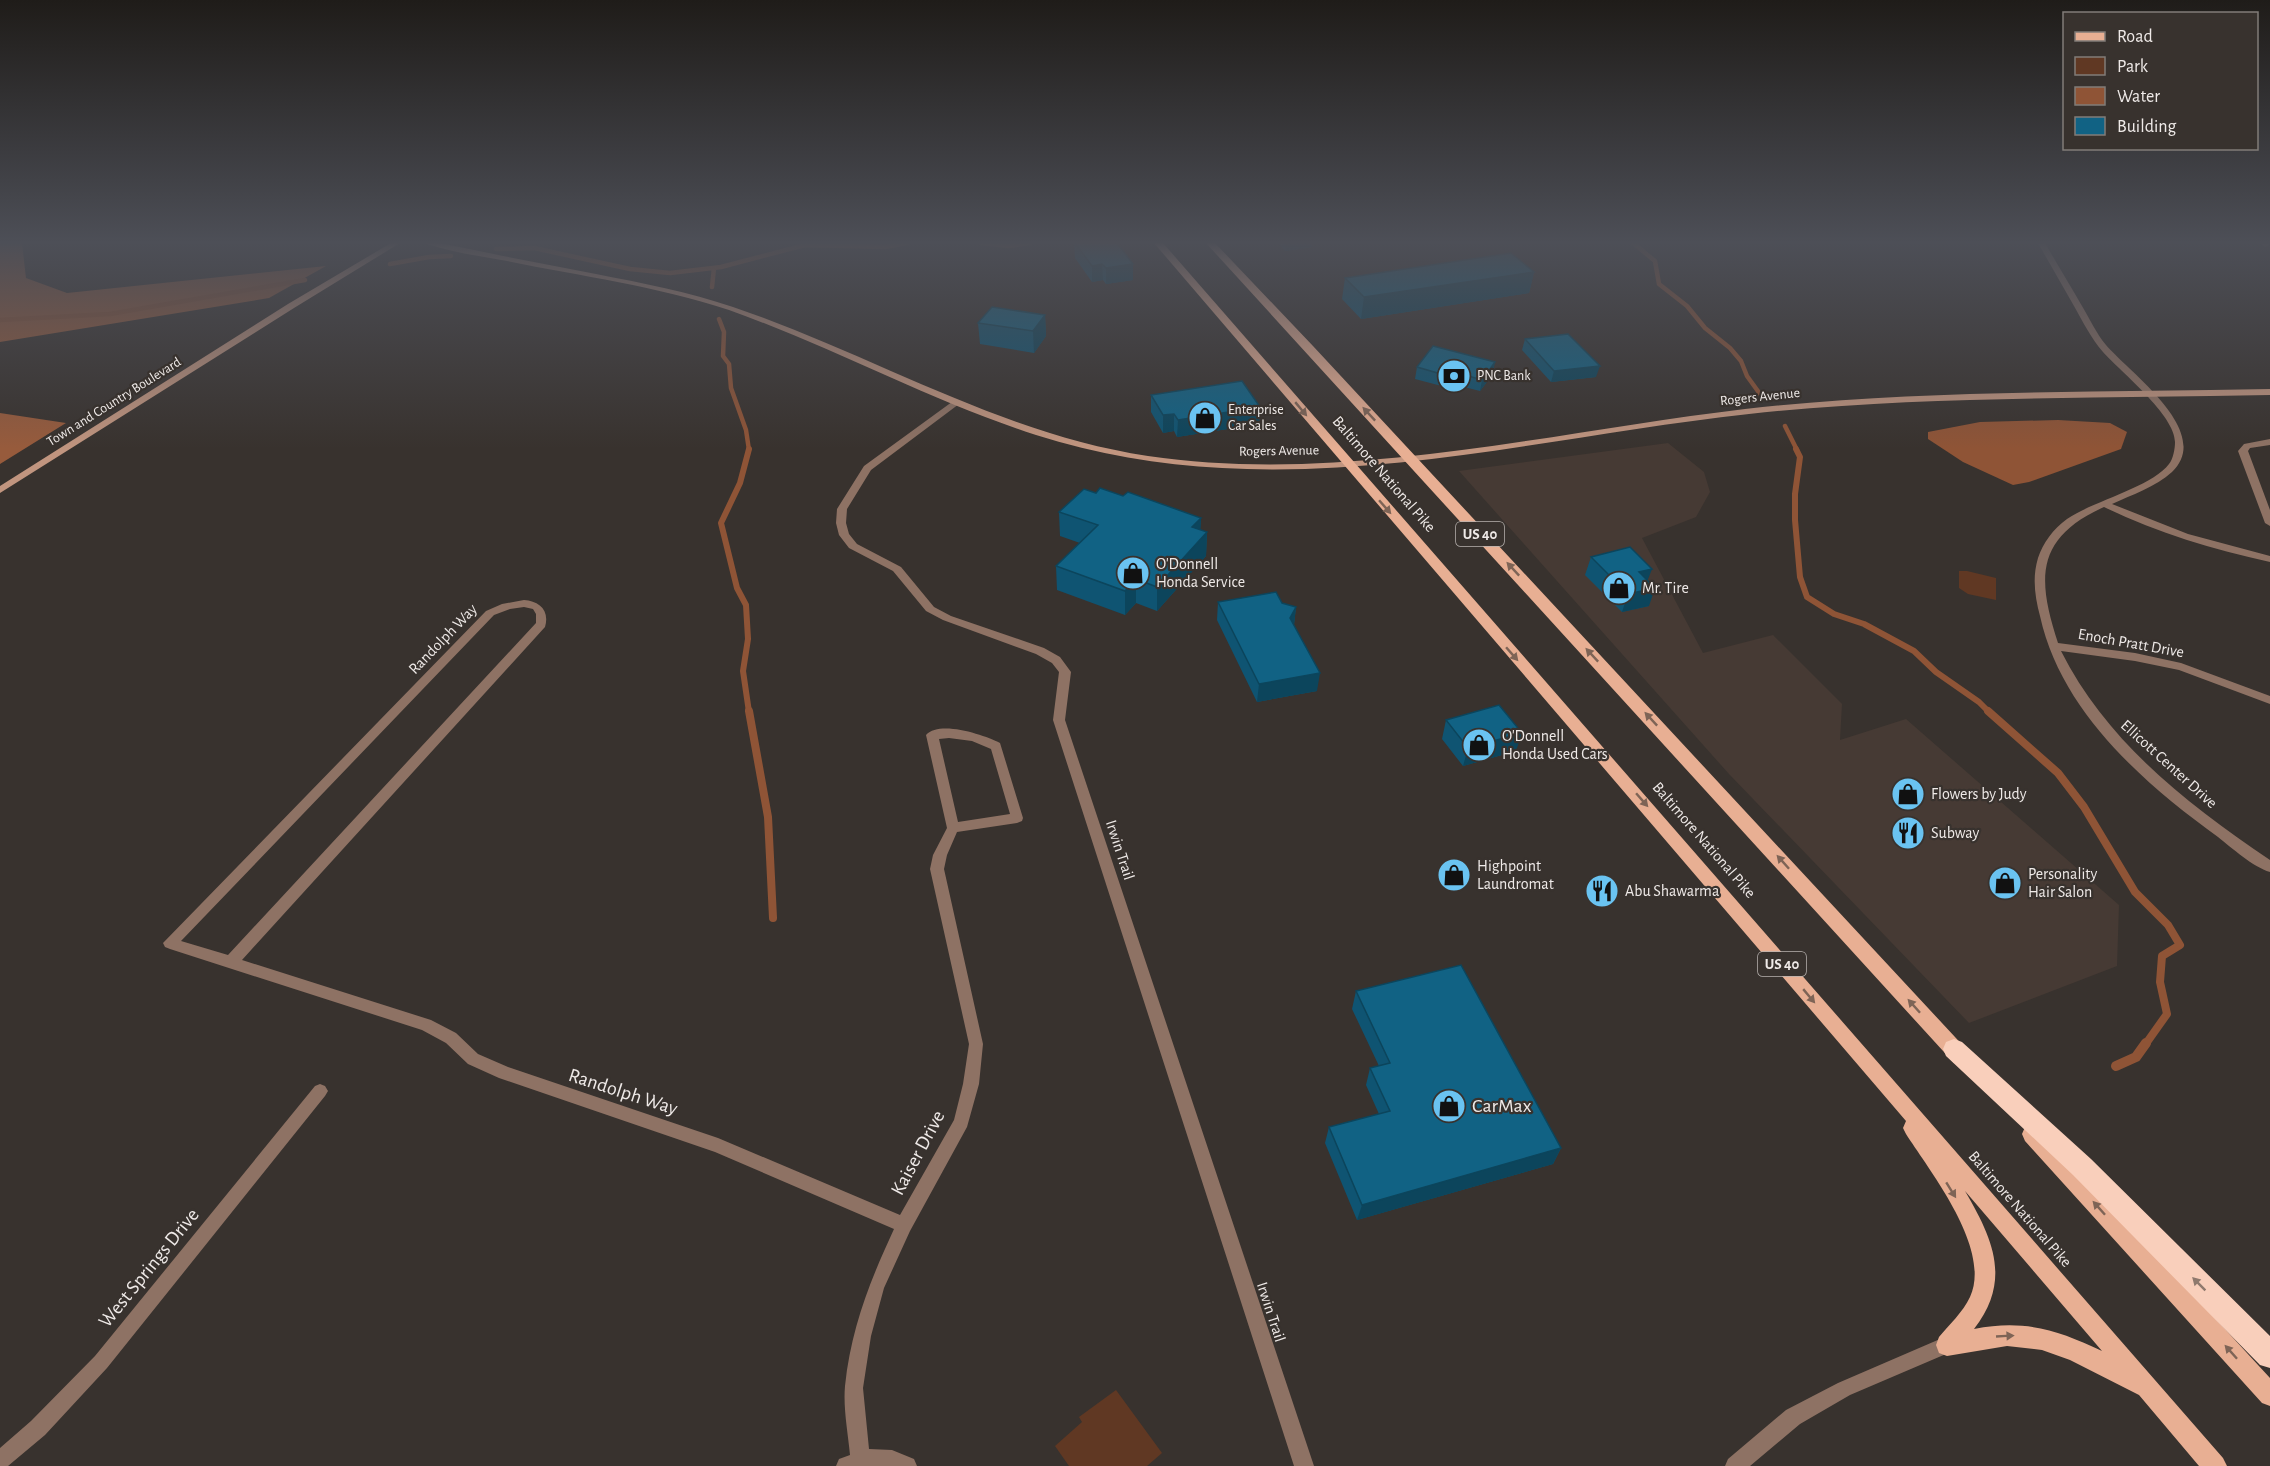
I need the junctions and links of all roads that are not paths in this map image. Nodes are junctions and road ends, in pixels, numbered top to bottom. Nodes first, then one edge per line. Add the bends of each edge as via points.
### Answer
1 (282, 311) edge
2 (736, 311) edge
3 (1217, 311) edge
4 (1273, 311) edge
5 (2081, 311) edge
6 (2270, 392) edge
7 (2151, 395) junction
8 (956, 402) junction
9 (2270, 442) edge
10 (1408, 457) junction
11 (1346, 462) junction
12 (0, 490) edge
13 (2102, 503) junction
14 (2270, 524) edge
15 (2270, 559) edge
16 (2053, 646) junction
17 (2270, 699) edge
18 (953, 828) junction
19 (2270, 867) edge
20 (231, 962) junction
21 (1954, 1049) junction
22 (1887, 1087) junction
23 (320, 1091) dead end
24 (904, 1224) junction
25 (1947, 1345) junction
26 (2270, 1355) edge
27 (2151, 1391) junction
28 (2270, 1395) edge
29 (0, 1460) edge
30 (853, 1463) edge
31 (907, 1466) edge
32 (1304, 1466) edge
33 (1735, 1466) edge
34 (2215, 1466) edge

1 - 12 main road, Town and Country Boulevard
2 - 8 main road, Rogers Avenue
3 -> 11 main road, Baltimore National Pike / US 40
10 -> 4 main road, Baltimore National Pike / US 40
5 - 7 street, Ellicott Center Drive via 2107,353
6 - 7 main road, Rogers Avenue
7 - 10 main road, Rogers Avenue via 1915,399 1796,407
7 - 13 street, Ellicott Center Drive via 2168,416 2180,441 2174,464 2146,486
8 - 11 main road, Rogers Avenue via 1063,442 1152,459 1239,466
8 - 32 street, Irwin Trail via 867,468 842,509 844,535 853,546 897,569 930,609 1040,651 1056,660 1065,672 1059,720
9 - 14 street via 2247,446 2243,451
10 - 11 main road, Rogers Avenue
21 -> 10 main road, Baltimore National Pike / US 40
11 -> 22 main road, Baltimore National Pike / US 40
13 - 15 street via 2207,546
13 - 16 street, Ellicott Center Drive via 2068,522 2046,547 2039,571 2040,590
16 - 17 street, Enoch Pratt Drive via 2181,667
16 - 19 street, Ellicott Center Drive via 2082,698 2146,770 2215,828
18 - 18 street via 932,735 955,732 996,746 1017,818
18 - 24 street, Kaiser Drive via 937,869 976,1044 961,1122
20 - 20 street, Randolph Way via 541,624 543,614 539,608 519,603 490,613 170,943
20 - 24 street, Randolph Way via 426,1024 451,1038 473,1059 504,1073 718,1145
26 -> 21 highway via 2082,1167
28 -> 21 main road, Baltimore National Pike / US 40
22 -> 25 main road via 1982,1246 1987,1272 1981,1300
22 - 27 main road, Baltimore National Pike / US 40
23 - 29 street, West Springs Drive via 101,1362 38,1428
24 - 30 street, Kaiser Drive via 876,1287 862,1336 854,1388
25 -> 27 main road via 2008,1335 2047,1341 2081,1352
25 - 33 street via 1844,1389 1793,1417
27 - 34 main road, Baltimore National Pike / US 40
30 - 31 street via 880,1456

